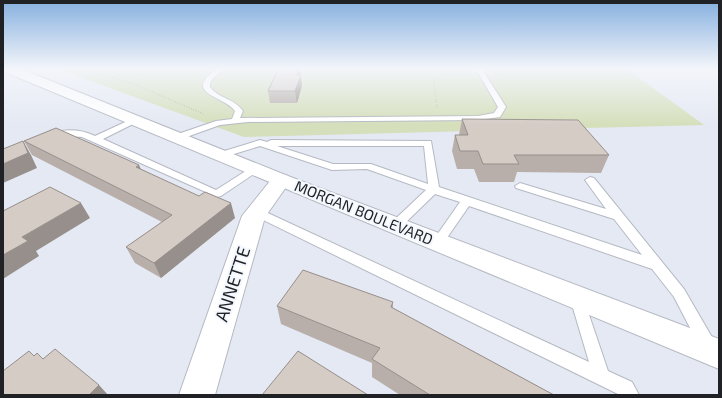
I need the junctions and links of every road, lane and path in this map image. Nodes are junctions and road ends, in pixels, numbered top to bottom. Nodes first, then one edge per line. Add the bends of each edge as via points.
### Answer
1 (56, 88) edge
2 (140, 88) edge
3 (206, 88) edge
4 (435, 88) edge
5 (490, 88) edge
6 (434, 110) dead end
7 (236, 118) junction
8 (137, 120) junction
9 (44, 137) edge
10 (178, 137) junction
11 (95, 139) junction
12 (260, 143) junction
13 (222, 155) junction
14 (256, 169) junction
15 (281, 180) junction
16 (590, 180) dead end
17 (520, 186) dead end
18 (434, 189) junction
19 (467, 202) junction
20 (256, 212) junction
21 (618, 216) junction
22 (396, 224) junction
23 (438, 242) junction
24 (657, 265) junction
25 (577, 298) junction
26 (715, 353) edge
27 (602, 377) junction
28 (197, 395) edge
29 (630, 395) edge

1 - 8 main road, MORGAN BOULEVARD
2 - 7 path via 207,115
3 - 7 lane via 210,93 234,104 239,111
4 - 6 path via 437,107
5 - 7 lane via 502,107 497,115 478,118
7 - 10 lane
8 - 10 main road, MORGAN BOULEVARD
8 - 11 lane
9 - 11 lane via 67,133 84,134
10 - 13 main road, MORGAN BOULEVARD
11 - 14 lane via 217,194
12 - 13 lane
12 - 18 lane via 332,167 368,166
12 - 18 lane via 428,143
13 - 14 main road, MORGAN BOULEVARD
14 - 15 main road, MORGAN BOULEVARD
15 - 20 main road, ANNETTE
15 - 22 main road, MORGAN BOULEVARD
16 - 21 lane
17 - 21 lane
18 - 19 lane
18 - 22 lane
19 - 23 lane
19 - 24 lane
20 - 27 lane
20 - 28 main road, ANNETTE
21 - 24 lane
22 - 23 main road, MORGAN BOULEVARD
23 - 25 main road, MORGAN BOULEVARD
24 - 26 lane via 679,294
25 - 26 main road, MORGAN BOULEVARD
25 - 27 lane
27 - 29 lane via 626,388

